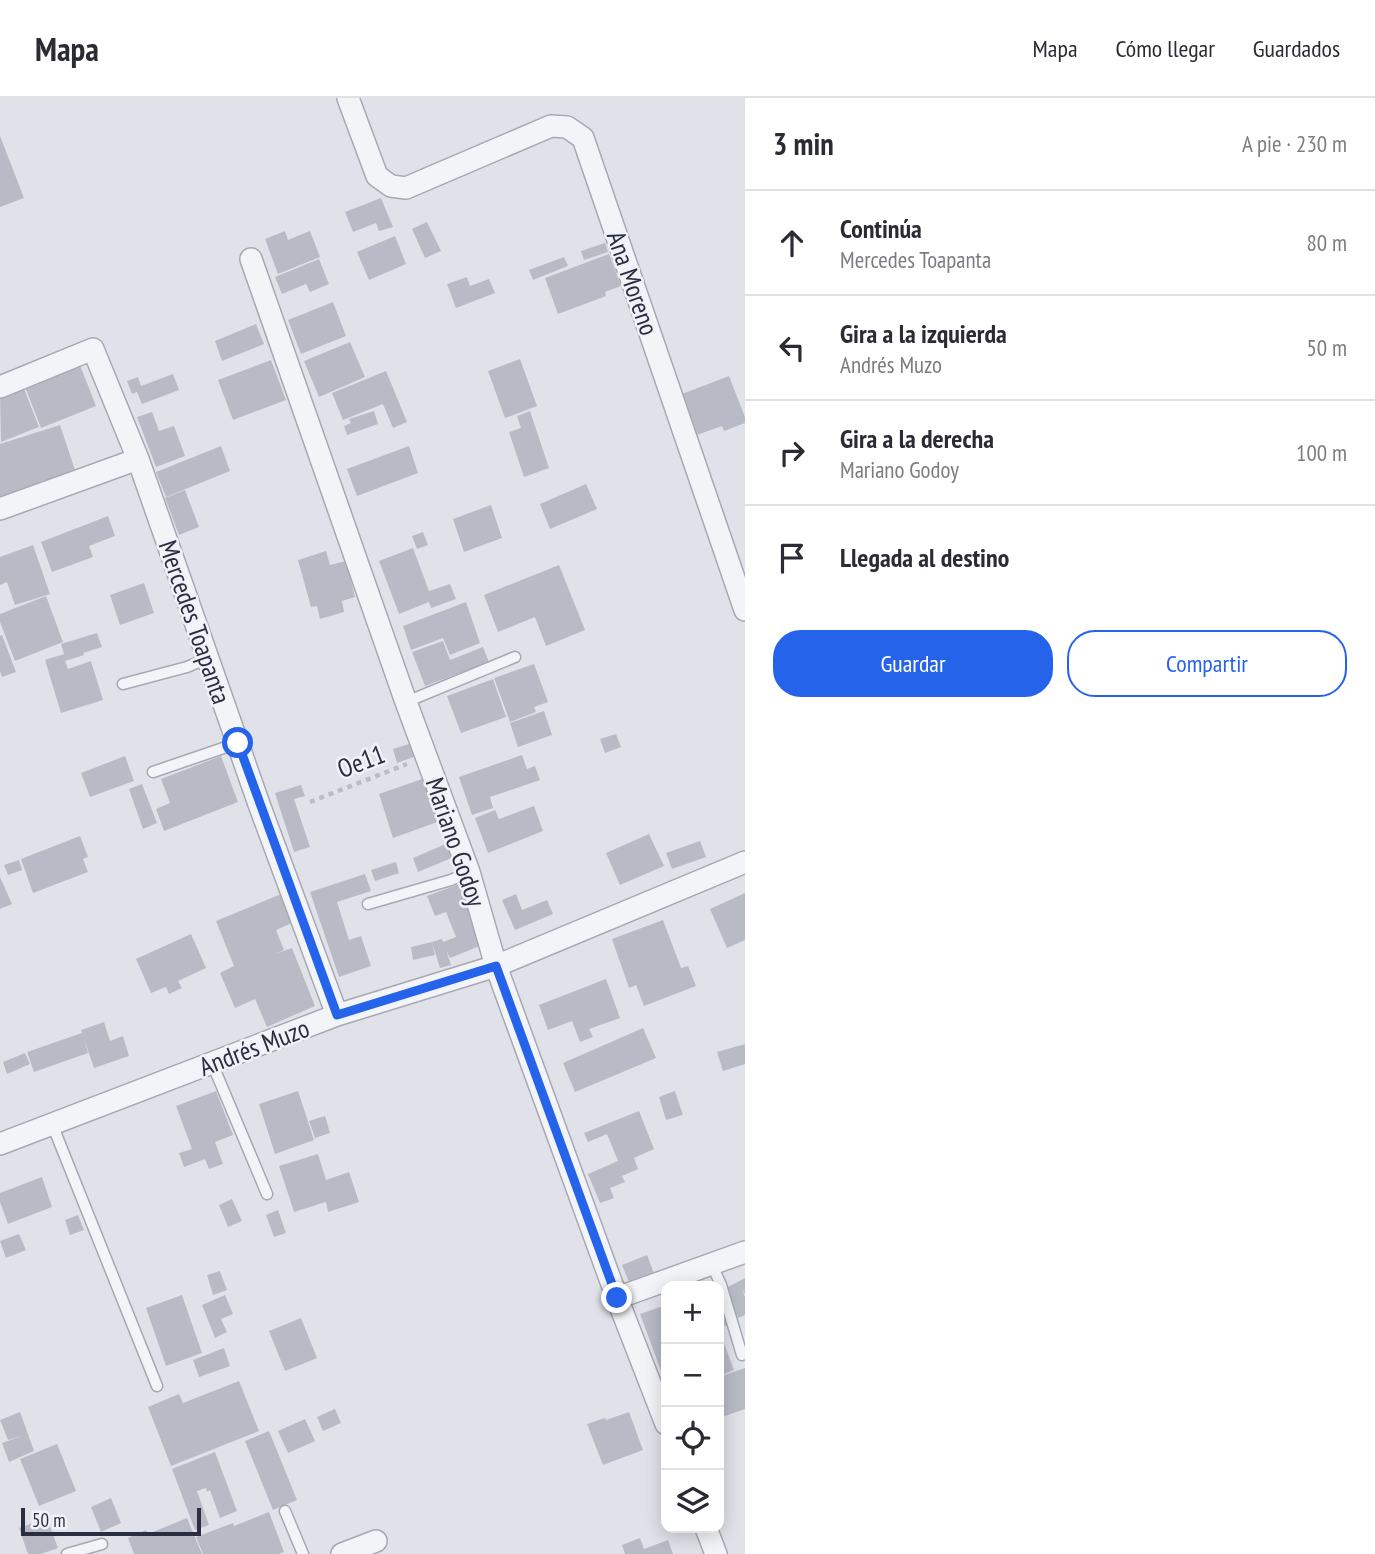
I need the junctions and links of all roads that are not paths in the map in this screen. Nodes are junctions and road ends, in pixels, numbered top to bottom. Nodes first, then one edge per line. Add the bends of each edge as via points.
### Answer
1 (348, 98) edge
2 (251, 259) dead end
3 (0, 387) edge
4 (138, 459) junction
5 (0, 509) edge
6 (745, 610) edge
7 (515, 657) dead end
8 (208, 658) junction
9 (123, 684) dead end
10 (407, 702) junction
11 (238, 743) junction
12 (153, 772) dead end
13 (745, 862) edge
14 (469, 872) junction
15 (368, 904) dead end
16 (496, 966) junction
17 (337, 1015) junction
18 (212, 1063) junction
19 (52, 1124) junction
20 (0, 1144) edge
21 (267, 1194) dead end
22 (745, 1252) edge
23 (712, 1265) junction
24 (617, 1298) junction
25 (742, 1355) dead end
26 (157, 1386) dead end
27 (661, 1411) edge
28 (285, 1511) dead end
29 (708, 1533) edge
30 (376, 1541) dead end
31 (102, 1544) dead end
32 (67, 1554) edge
33 (303, 1554) edge
34 (342, 1554) edge
35 (716, 1554) edge

1 - 6 street, Ana Moreno via 377,176 391,186 406,188 551,126 566,127 583,138
2 - 10 street, Mariano Godoy
3 - 4 street, Mercedes Toapanta via 93,349
4 - 5 street
4 - 8 street, Mercedes Toapanta
7 - 10 lane
8 - 9 lane
8 - 11 street, Mercedes Toapanta
10 - 14 street, Mariano Godoy
11 - 12 lane
11 - 17 street, Mercedes Toapanta
13 - 16 street, Andrés Muzo
14 - 15 lane
14 - 16 street, Mariano Godoy
16 - 17 street, Andrés Muzo
16 - 24 street, Mariano Godoy
17 - 18 street, Andrés Muzo
18 - 19 street, Andrés Muzo
18 - 21 lane
19 - 20 street, Andrés Muzo
19 - 26 lane
22 - 23 street
23 - 24 street
23 - 25 lane
24 - 27 street, Mariano Godoy
28 - 33 lane
29 - 35 street
30 - 34 street
31 - 32 lane

